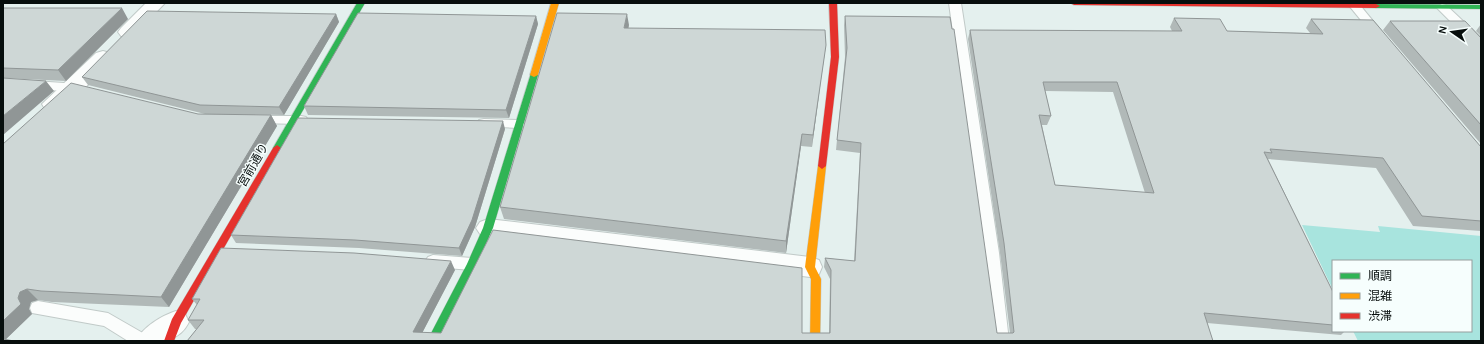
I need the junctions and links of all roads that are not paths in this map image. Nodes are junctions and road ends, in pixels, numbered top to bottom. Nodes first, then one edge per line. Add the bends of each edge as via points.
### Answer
1 (156, 3) edge
2 (361, 3) edge
3 (555, 3) edge
4 (833, 3) edge
5 (955, 3) edge
6 (1074, 3) edge
7 (1355, 6) junction
8 (1442, 7) junction
9 (1481, 7) edge
10 (1386, 43) edge
11 (1481, 45) edge
12 (3, 83) edge
13 (81, 89) junction
14 (36, 118) edge
15 (242, 120) edge
16 (293, 120) junction
17 (316, 120) edge
18 (471, 123) edge
19 (518, 124) junction
20 (488, 228) junction
21 (218, 250) junction
22 (234, 250) edge
23 (420, 260) edge
24 (472, 264) junction
25 (810, 267) junction
26 (38, 308) dead end
27 (173, 332) edge
28 (142, 341) edge
29 (150, 341) edge
30 (432, 341) edge
31 (815, 341) edge
32 (1001, 341) edge

1 - 13 street
2 - 16 main road, 宮前通り
3 - 19 main road
4 - 25 main road via 835,57
5 - 32 lane
6 - 7 main road
7 - 8 main road
7 - 10 lane
8 - 9 main road
8 - 11 lane
12 - 13 lane
13 - 14 street
15 - 16 lane
16 - 17 lane
16 - 21 main road, 宮前通り
18 - 19 lane
19 - 20 main road
20 - 24 main road
20 - 25 street
21 - 22 lane
21 - 27 main road, 宮前通り
23 - 24 lane
24 - 30 main road
25 - 31 main road via 816,279
26 - 28 lane via 108,320
27 - 29 street

